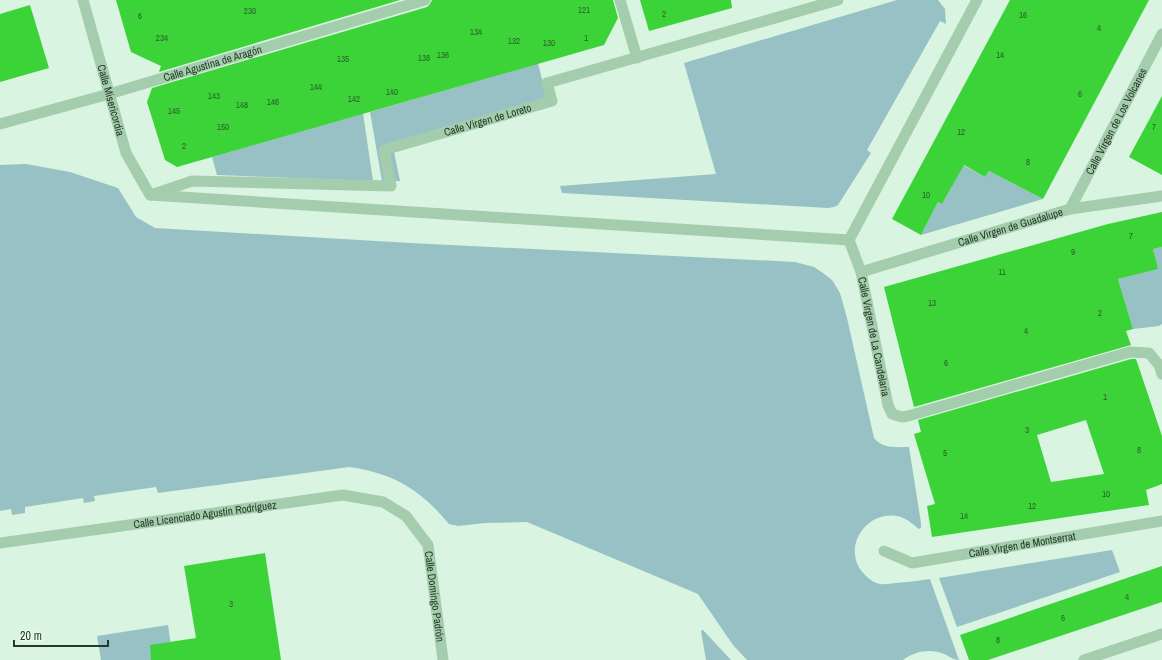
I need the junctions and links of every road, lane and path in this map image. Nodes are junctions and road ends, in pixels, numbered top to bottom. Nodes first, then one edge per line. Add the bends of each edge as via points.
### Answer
1 (83, 0) edge
2 (425, 0) edge
3 (620, 0) edge
4 (838, 0) edge
5 (976, 0) edge
6 (1162, 34) edge
7 (637, 58) junction
8 (109, 94) junction
9 (0, 124) edge
10 (150, 195) junction
11 (1162, 196) edge
12 (1070, 209) junction
13 (849, 240) junction
14 (861, 272) junction
15 (1162, 374) edge
16 (406, 516) joint
17 (1162, 521) edge
18 (0, 543) edge
19 (884, 551) dead end
20 (1162, 634) edge
21 (443, 660) edge
22 (1084, 660) edge

1 - 8 street, Calle Misericordia
2 - 8 street, Calle Agustina de Aragón
3 - 7 street
4 - 7 street, Calle Virgen de Loreto
5 - 13 street
6 - 12 street, Calle Virgen de Los Volcanes
7 - 10 street, Calle Virgen de Loreto via 547,83 552,101 384,150 391,186 192,181
8 - 9 street, Calle Agustina de Aragón
8 - 10 street, Calle Misericordia via 126,152
10 - 13 street
11 - 12 street, Calle Virgen de Guadalupe
12 - 14 street, Calle Virgen de Guadalupe
13 - 14 street, Calle Virgen de La Candelaria
14 - 15 street, Calle Virgen de La Candelaria via 892,414 908,416 1130,352 1149,353 1159,365
16 - 18 street, Calle Licenciado Agustín Rodríguez via 383,502 343,495
16 - 21 street, Calle Domingo Padrón via 428,546
17 - 19 street, Calle Virgen de Montserrat via 912,563
20 - 22 street

